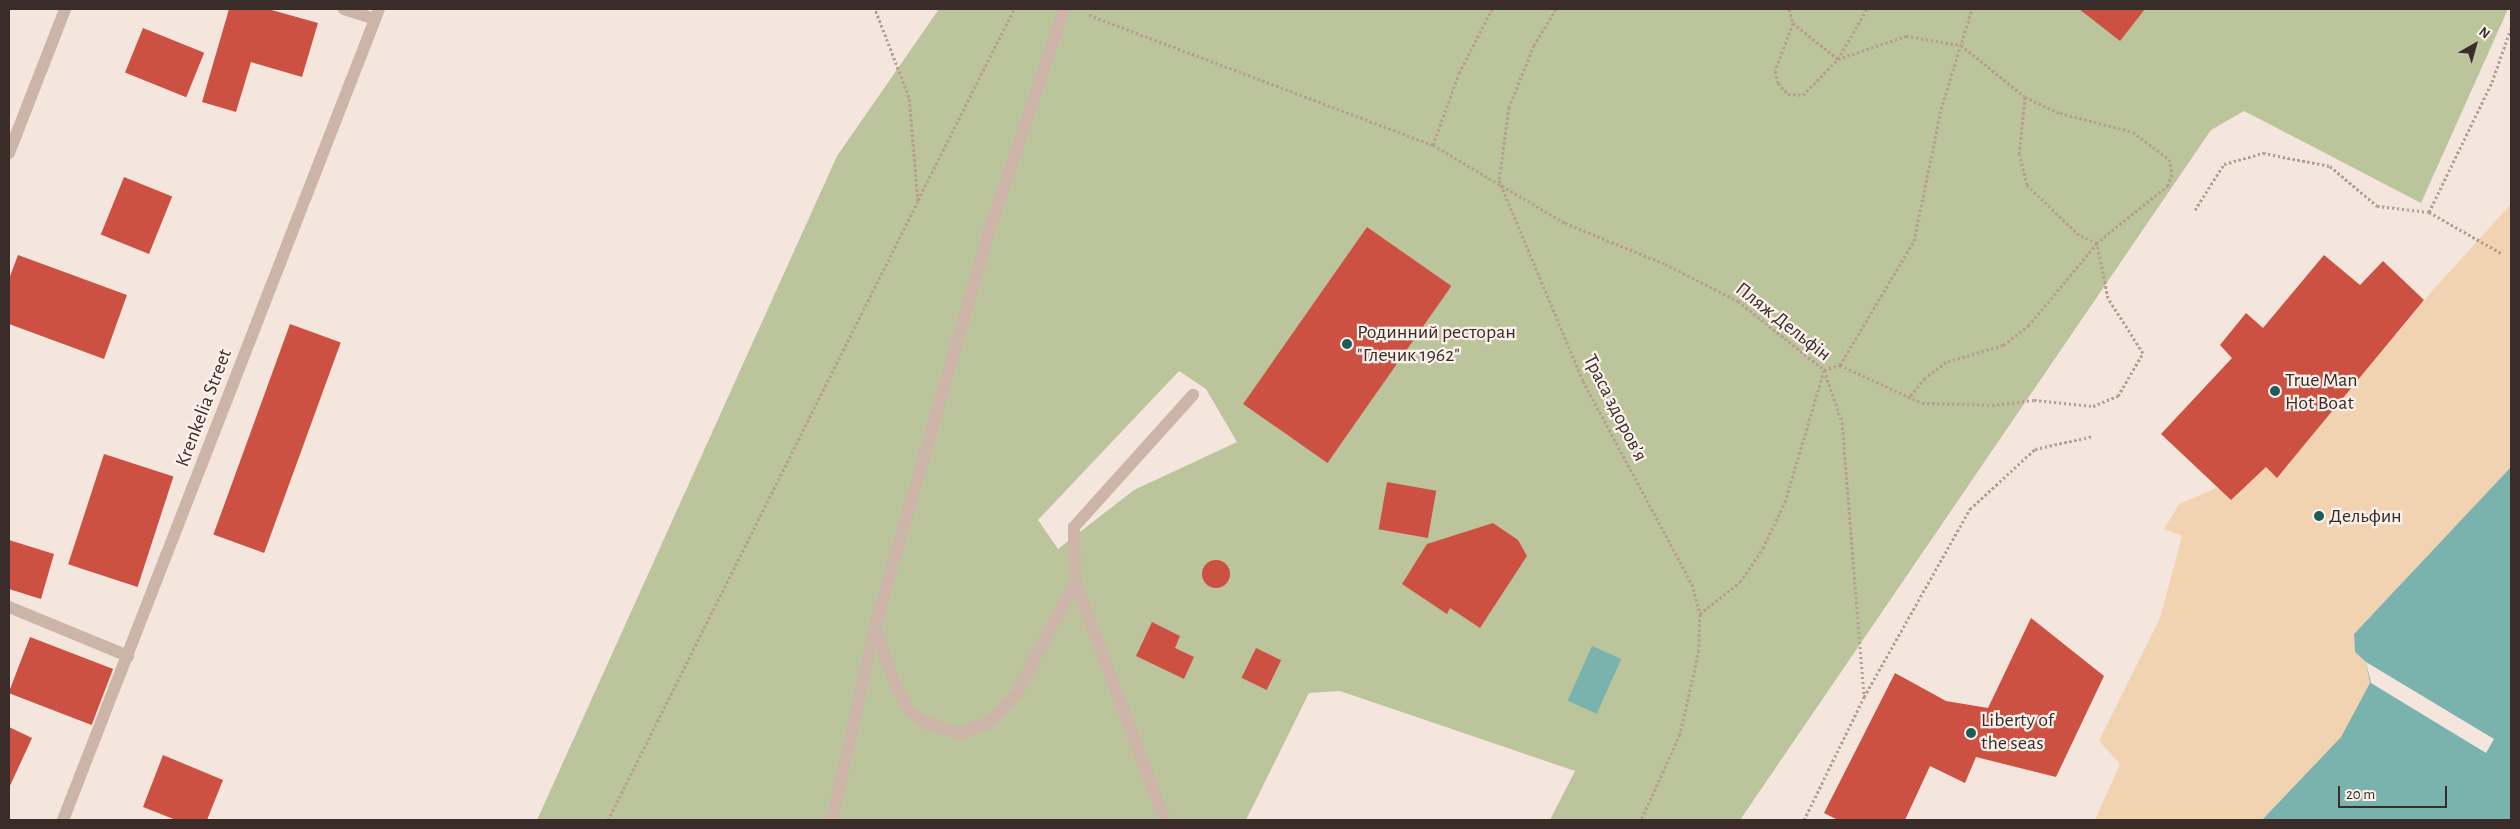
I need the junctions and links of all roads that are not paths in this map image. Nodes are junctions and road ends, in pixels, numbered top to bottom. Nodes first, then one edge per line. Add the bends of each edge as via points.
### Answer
1 (65, 9) edge
2 (344, 9) edge
3 (1064, 9) edge
4 (376, 14) edge
5 (10, 146) edge
6 (1193, 395) dead end
7 (1075, 581) junction
8 (9, 607) edge
9 (875, 626) junction
10 (128, 656) junction
11 (63, 820) edge
12 (832, 820) edge
13 (1165, 820) edge

1 - 5 street
2 - 4 street
3 - 9 street via 988,234
4 - 10 street, Krenkelia Street
6 - 7 street via 1074,527
7 - 9 street via 1018,691 976,730 942,731 907,708
7 - 13 street
8 - 10 street
9 - 12 street
10 - 11 street, Krenkelia Street

